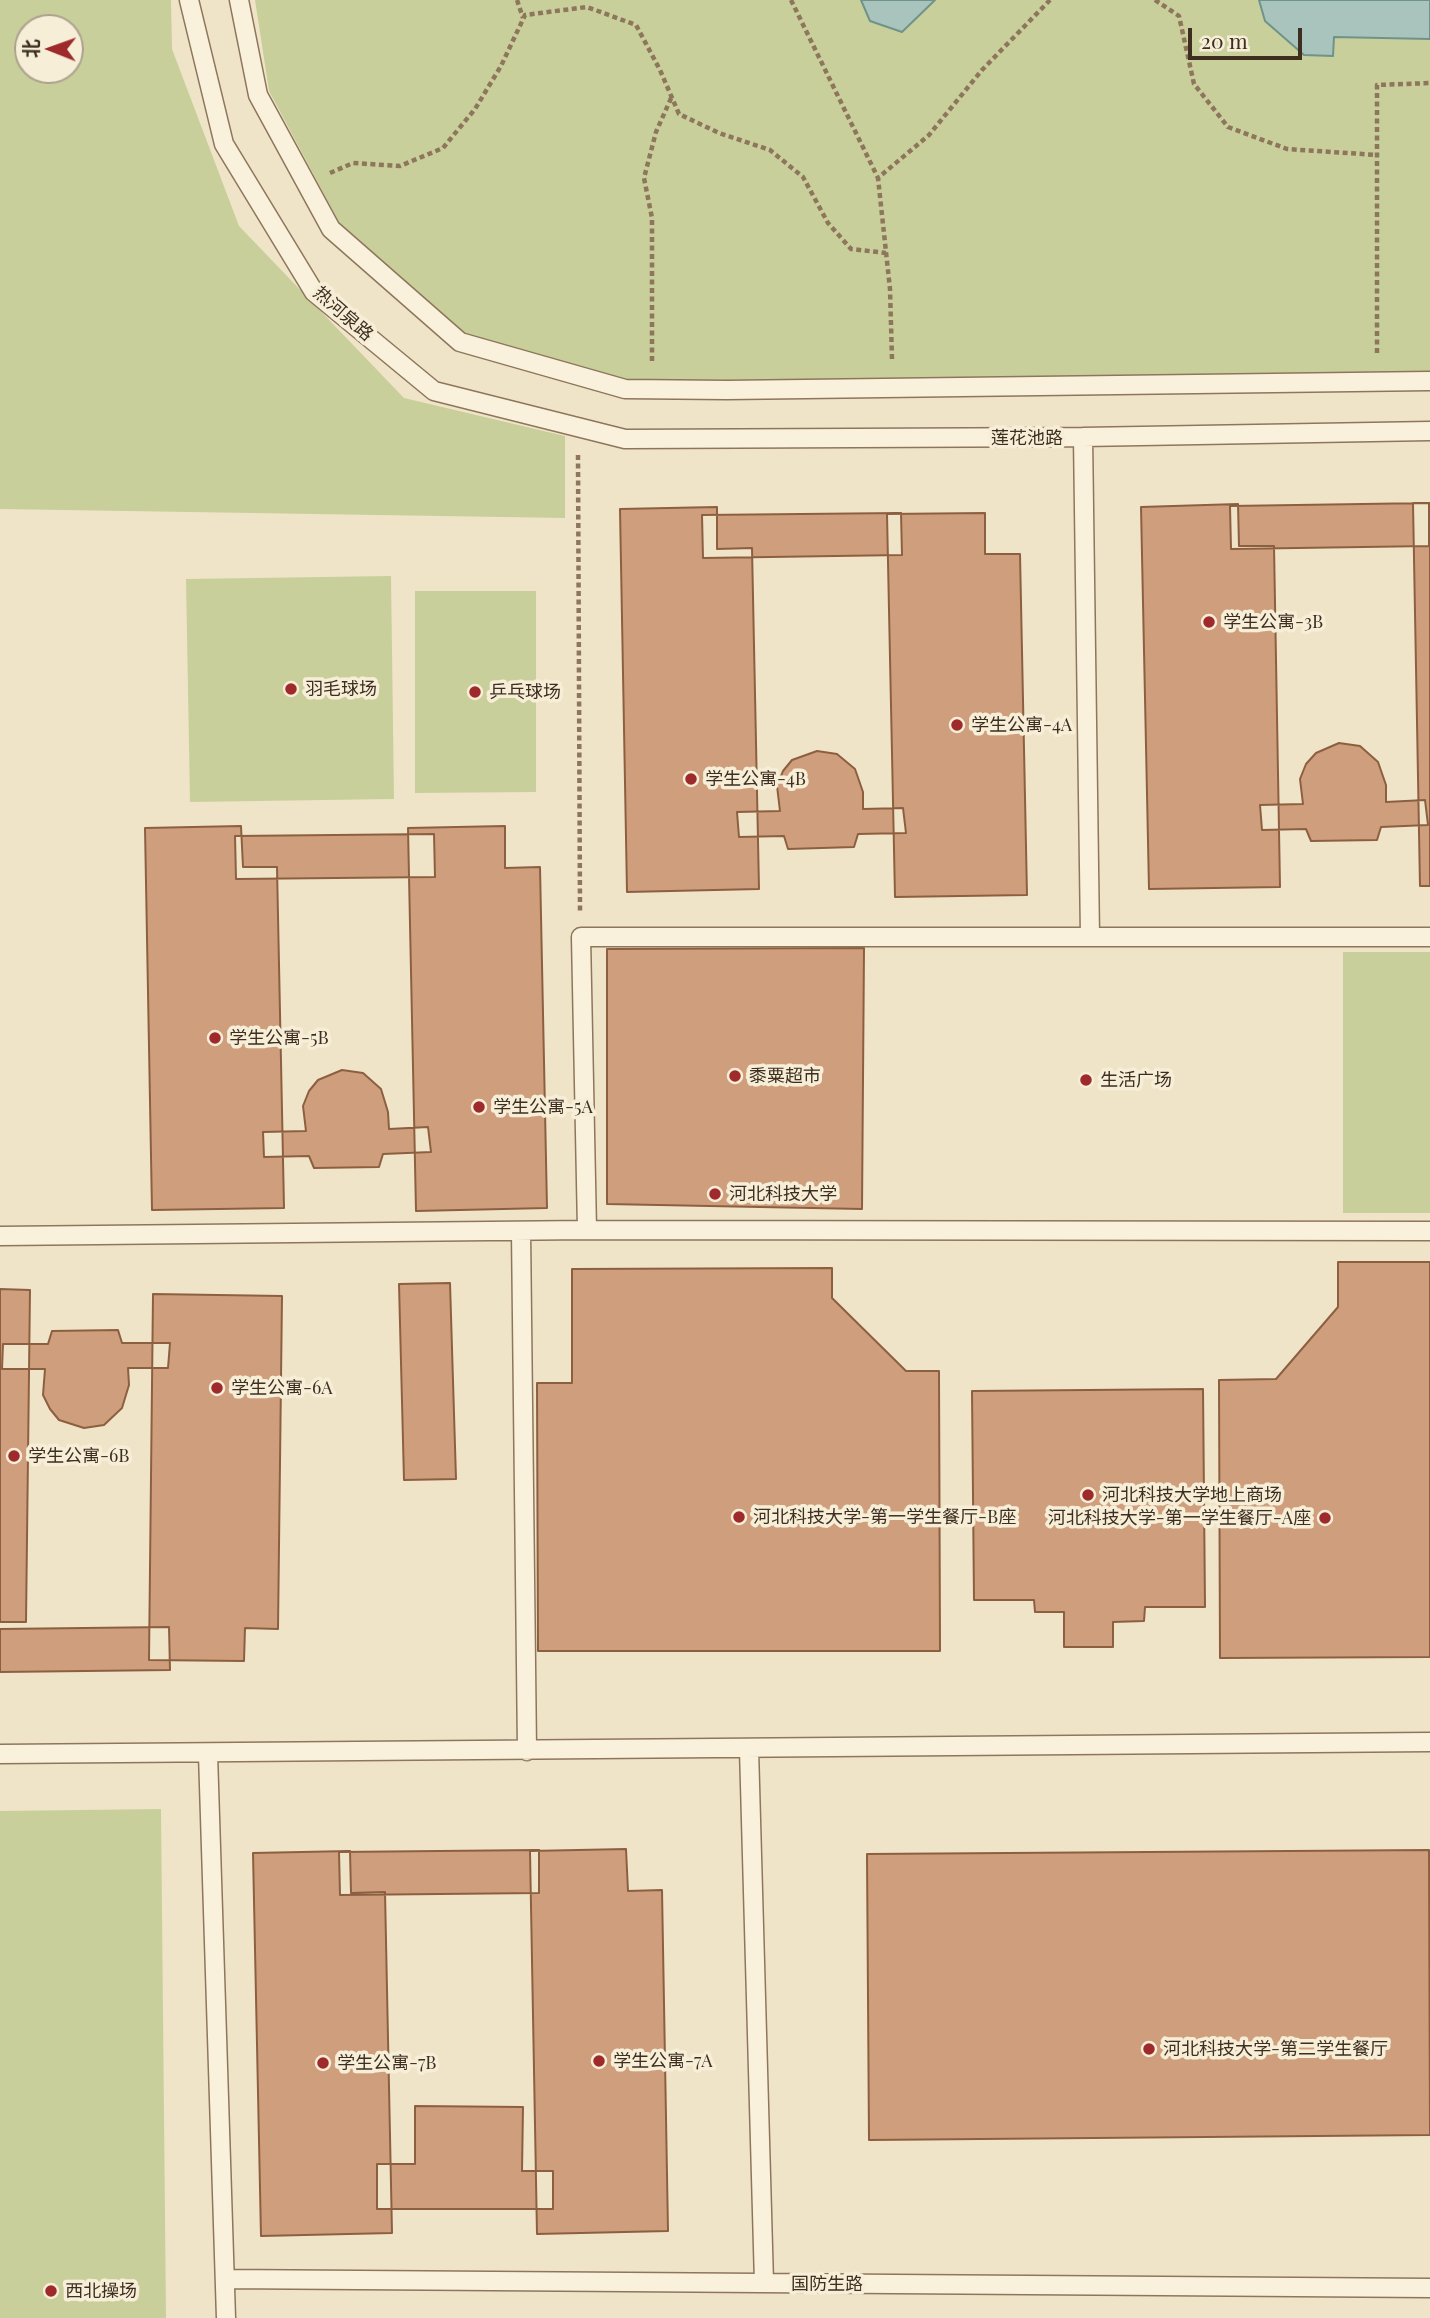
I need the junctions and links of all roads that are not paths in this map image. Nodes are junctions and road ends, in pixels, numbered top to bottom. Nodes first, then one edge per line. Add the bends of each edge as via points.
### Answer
1 (189, 0) edge
2 (239, 0) edge
3 (1430, 381) edge
4 (1430, 431) edge
5 (1083, 437) junction
6 (625, 439) joint
7 (1090, 937) junction
8 (1430, 937) edge
9 (587, 1230) junction
10 (521, 1231) junction
11 (1430, 1231) edge
12 (0, 1236) edge
13 (1430, 1742) edge
14 (749, 1749) junction
15 (527, 1751) junction
16 (0, 1754) edge
17 (208, 1754) junction
18 (225, 2279) junction
19 (764, 2283) junction
20 (1430, 2288) edge
21 (226, 2318) edge

1 - 6 lane, 热河泉路 via 224,144 314,292 434,391
2 - 3 lane via 258,95 331,229 460,342 625,389
4 - 5 lane, 莲花池路
5 - 6 lane, 莲花池路
5 - 7 lane
7 - 8 lane
7 - 9 lane via 581,937
9 - 10 lane
9 - 11 lane
10 - 12 lane
10 - 15 lane
13 - 14 lane
14 - 15 lane
14 - 19 lane
15 - 17 lane
16 - 17 lane
17 - 18 lane
18 - 19 lane, 国防生路
18 - 21 lane
19 - 20 lane, 国防生路

